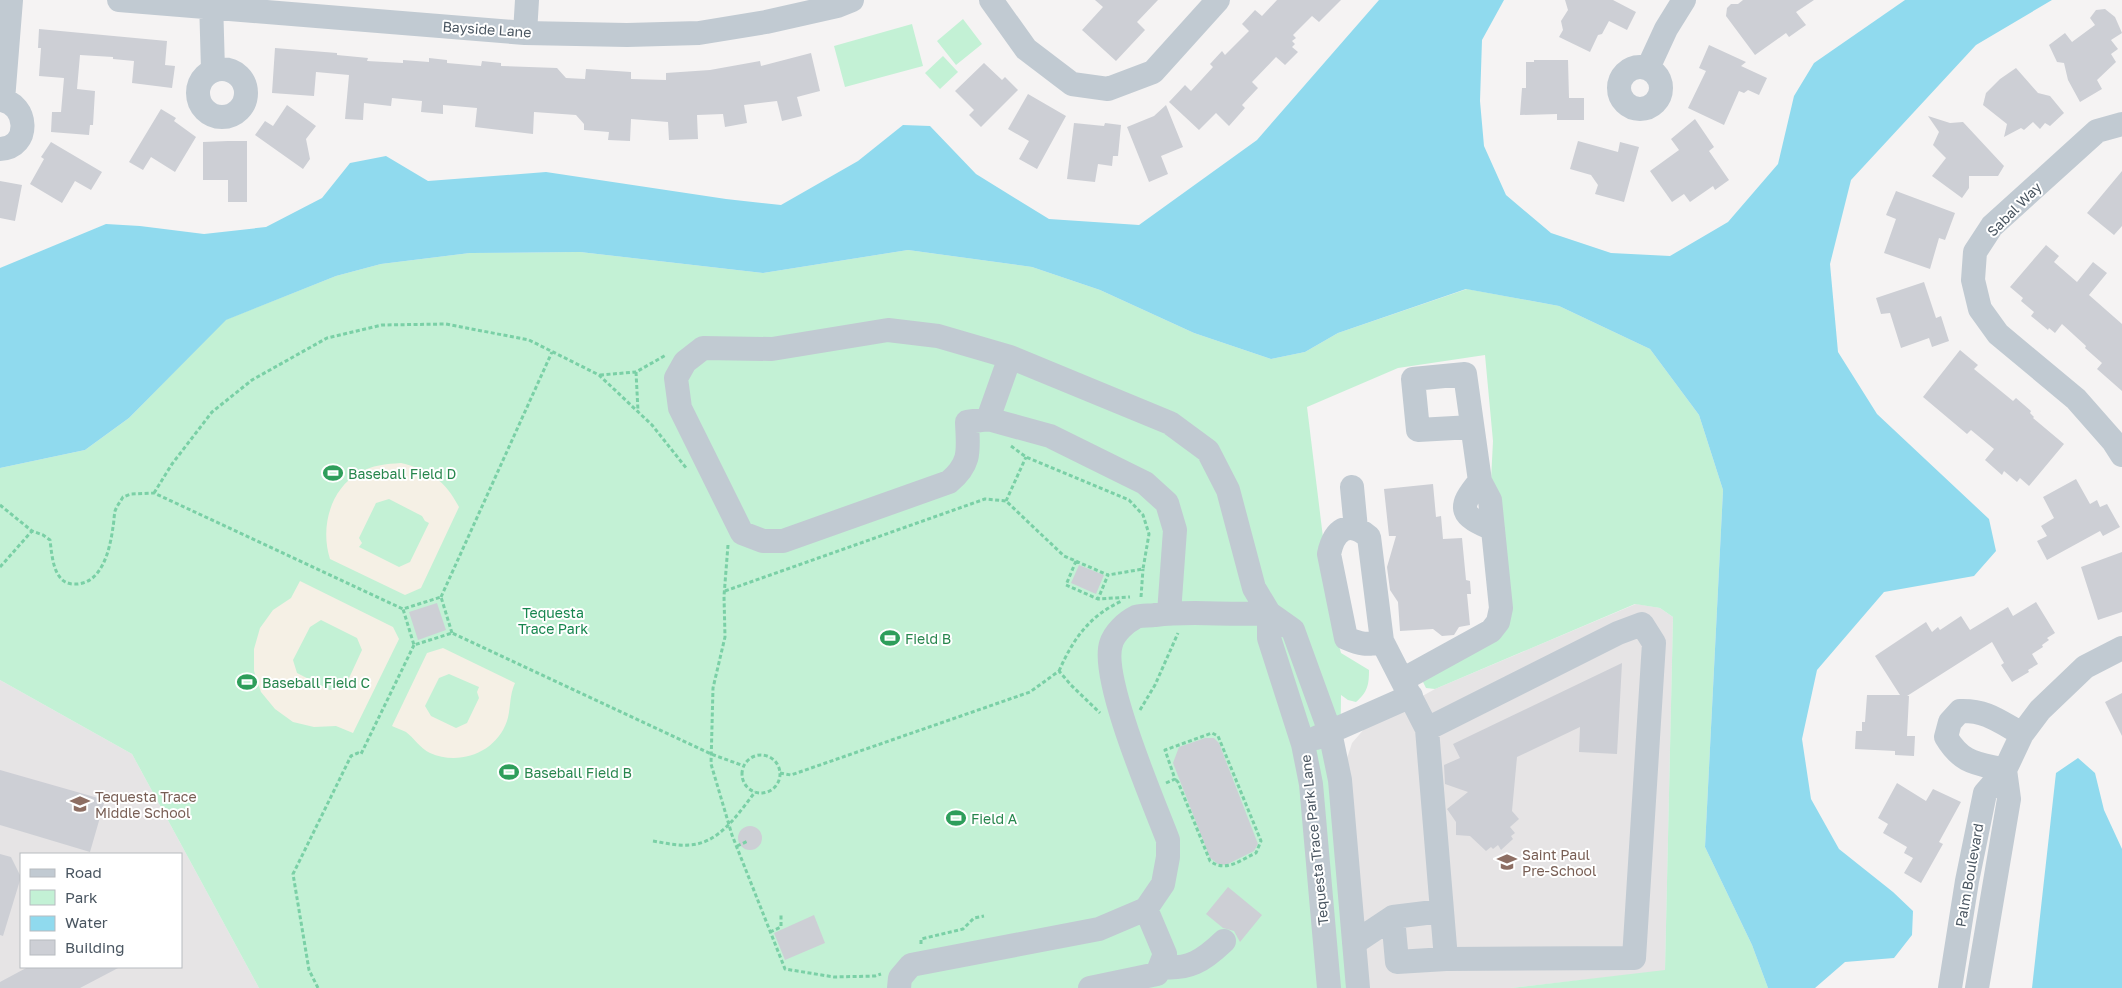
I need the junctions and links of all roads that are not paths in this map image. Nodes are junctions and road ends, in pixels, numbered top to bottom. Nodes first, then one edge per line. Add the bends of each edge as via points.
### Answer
1 (11, 0) edge
2 (119, 0) edge
3 (527, 0) edge
4 (852, 0) edge
5 (991, 0) edge
6 (1218, 0) edge
7 (1684, 0) edge
8 (211, 3) edge
9 (525, 33) junction
10 (1648, 68) dead end
11 (214, 70) dead end
12 (1, 100) edge
13 (2122, 124) edge
14 (0, 148) edge
15 (1010, 357) junction
16 (988, 419) junction
17 (1472, 427) dead end
18 (2122, 455) edge
19 (1352, 487) dead end
20 (1356, 529) junction
21 (1269, 613) junction
22 (1175, 620) junction
23 (1382, 641) junction
24 (2122, 648) edge
25 (1406, 688) junction
26 (1427, 729) junction
27 (1330, 732) junction
28 (2022, 734) junction
29 (1303, 744) junction
30 (2005, 770) junction
31 (1967, 881) junction
32 (1993, 886) junction
33 (1146, 908) junction
34 (1442, 911) junction
35 (1393, 916) junction
36 (1224, 941) dead end
37 (1354, 943) junction
38 (1446, 959) junction
39 (1160, 968) junction
40 (892, 981) edge
41 (1090, 988) edge
42 (1329, 988) edge
43 (1358, 988) edge
44 (1950, 988) edge
45 (1977, 988) edge

1 - 12 street
2 - 8 street, Bayside Lane
3 - 9 street
4 - 9 street, Bayside Lane via 766,22 699,33
5 - 6 street via 1026,49 1072,84 1108,88 1153,72
7 - 10 street
8 - 9 street, Bayside Lane
8 - 11 street
12 - 14 street via 12,103 19,110 23,128 20,138
13 - 18 street, Sabal Way via 2098,131 1992,226 1975,252 1973,280 1980,308 1998,334 2076,399 2113,440
15 - 16 street
15 - 16 street via 938,336 888,330 772,349 703,348 684,362 676,378 680,408 742,533 763,541 782,542 949,482 968,458 967,422
15 - 21 street via 1170,423 1208,451 1228,490 1254,588
16 - 22 street via 1050,436 1145,483 1167,503 1176,530
17 - 25 street via 1480,481 1464,503 1468,516 1494,529 1501,608 1498,622 1491,631
19 - 20 street
20 - 23 street via 1369,537
20 - 23 street via 1339,532 1331,543 1329,554 1346,638 1362,645
21 - 22 street
21 - 27 street via 1293,630
21 - 29 street, Tequesta Trace Park Lane via 1270,638
22 - 33 street via 1137,617 1121,628 1111,644 1110,669 1125,726 1168,840 1163,884
23 - 25 street
24 - 28 street, Palm Boulevard via 2086,666 2040,710
25 - 26 street
25 - 27 street
26 - 34 street
26 - 38 street via 1618,633 1642,624 1654,642 1634,958
27 - 29 street
27 - 37 street via 1340,780
28 - 30 street, Palm Boulevard
28 - 30 street via 1984,712 1973,710 1960,711 1950,722 1946,737 1954,750 1966,760
29 - 42 street, Tequesta Trace Park Lane via 1311,784
30 - 31 street, Palm Boulevard via 1985,793
30 - 32 street, Palm Boulevard via 2009,799
31 - 32 street
31 - 44 street, Palm Boulevard
32 - 45 street, Palm Boulevard
33 - 39 street via 1165,954
33 - 40 street via 1099,930 911,965 900,978
34 - 35 street
34 - 38 street
35 - 37 street
35 - 38 street via 1397,962
36 - 39 street via 1192,965
37 - 43 street
39 - 41 street via 1157,974

